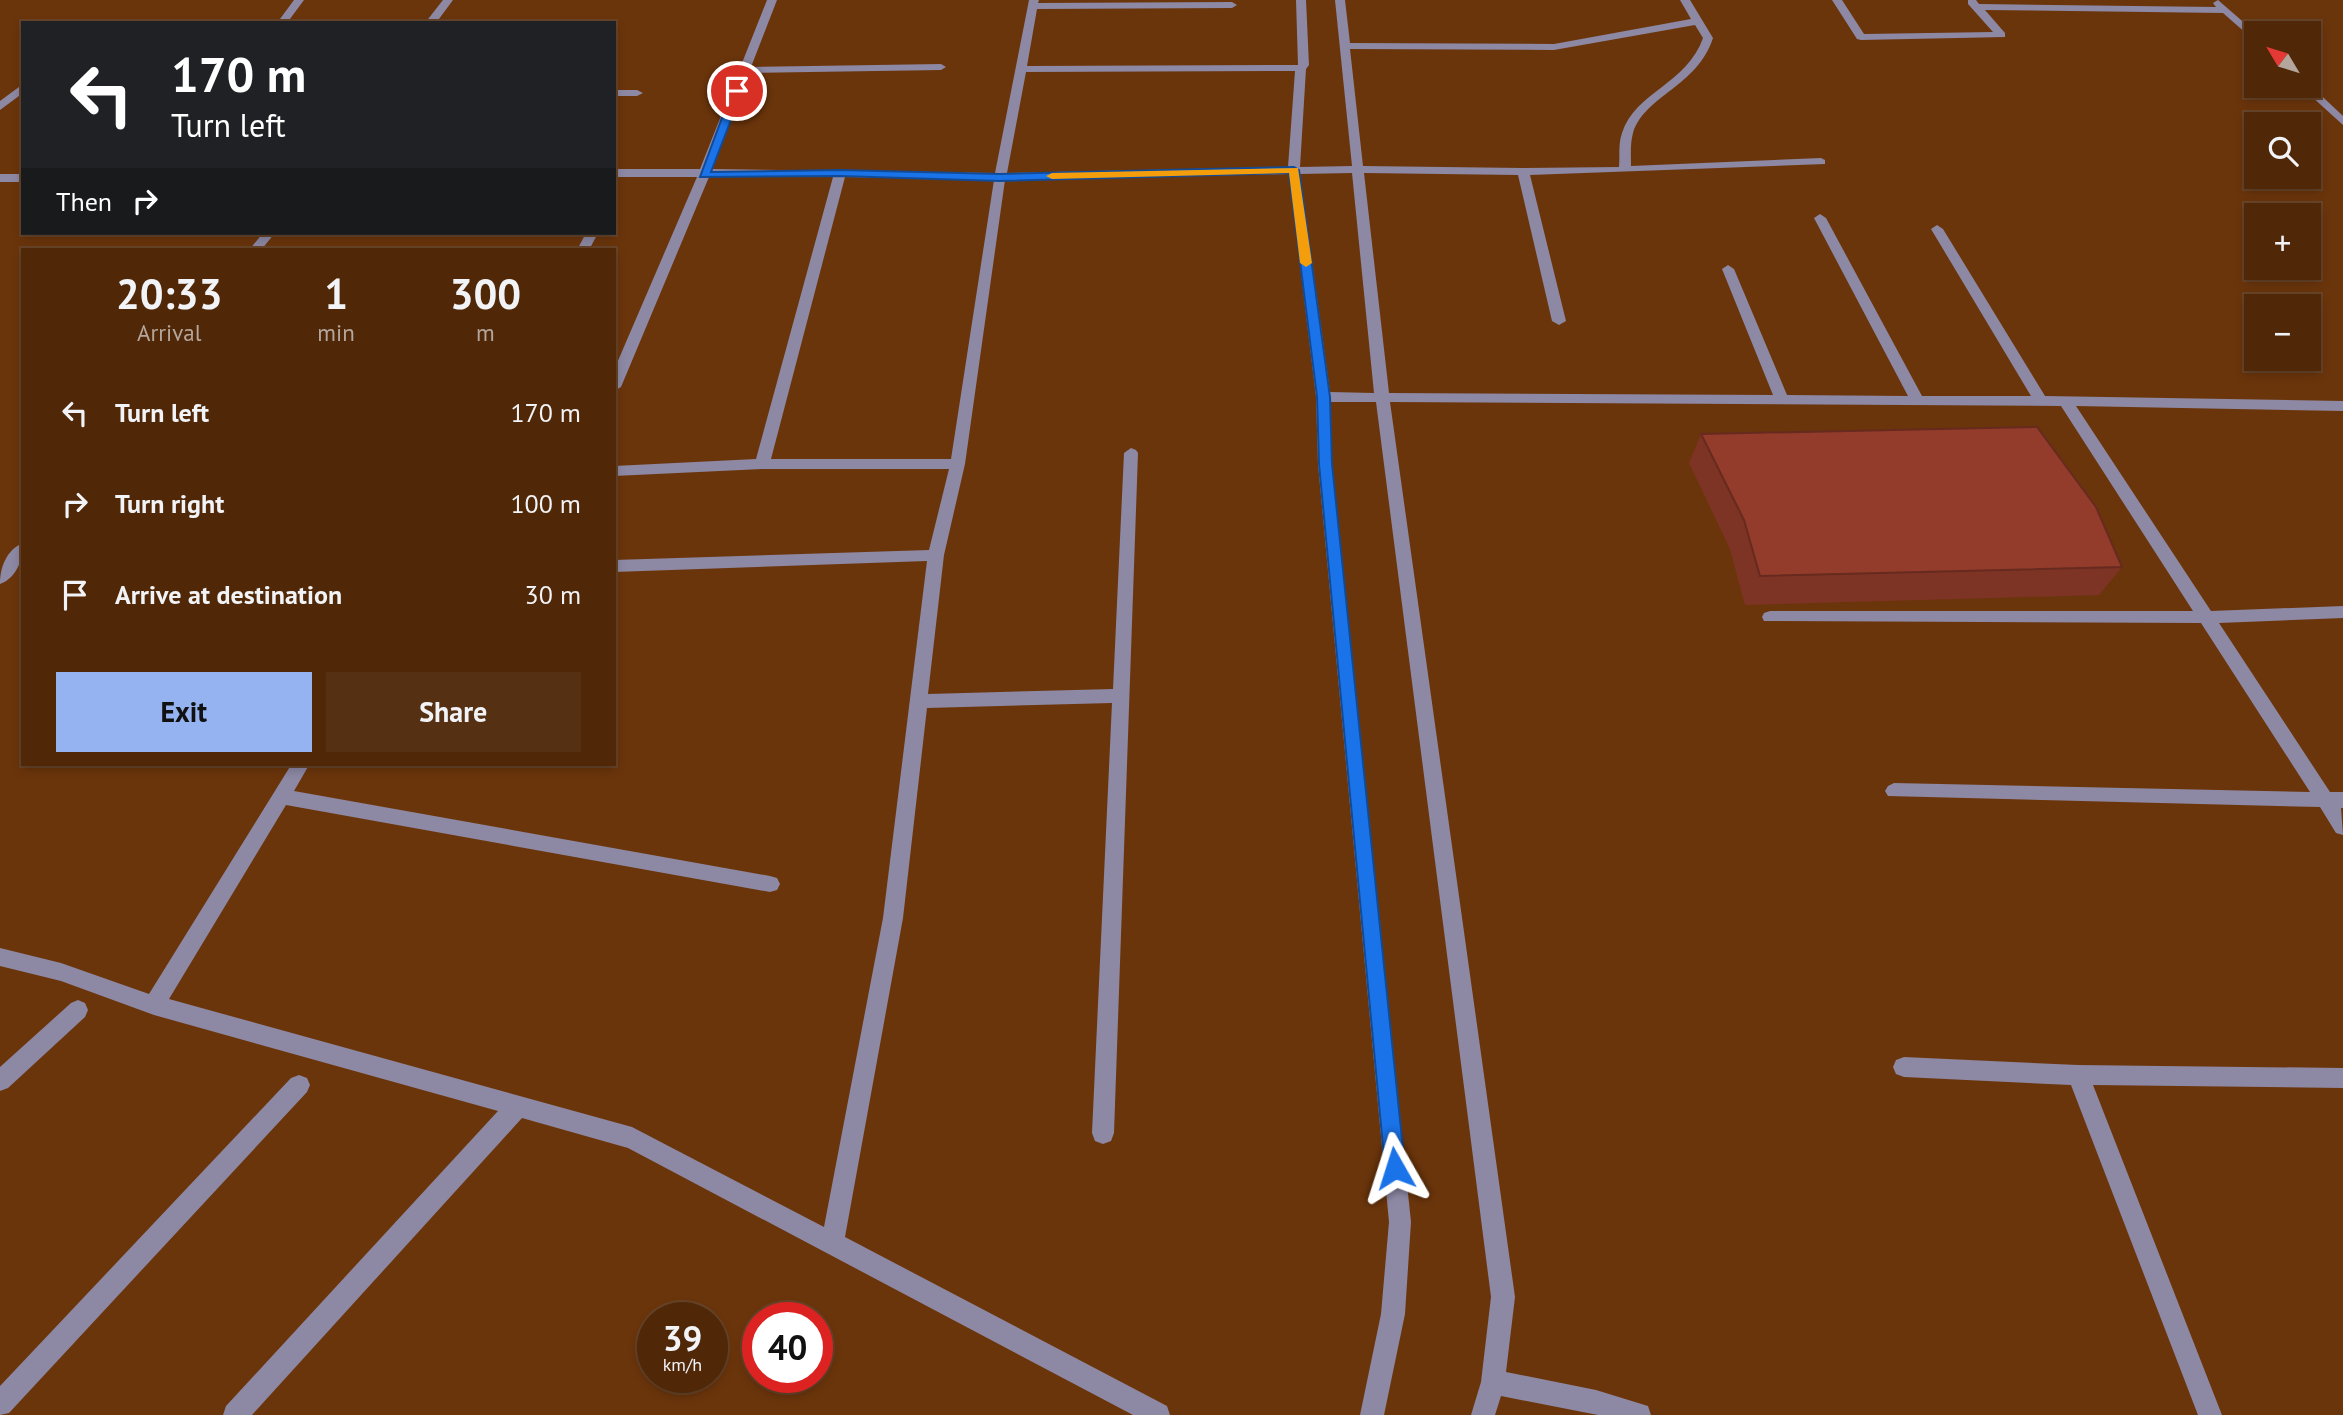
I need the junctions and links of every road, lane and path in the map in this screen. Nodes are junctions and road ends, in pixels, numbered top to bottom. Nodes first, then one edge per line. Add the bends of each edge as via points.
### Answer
1 (299, 0) edge
2 (448, 0) edge
3 (772, 0) edge
4 (1301, 0) edge
5 (1340, 0) edge
6 (1685, 0) edge
7 (1837, 0) edge
8 (2215, 0) edge
9 (1033, 3) edge
10 (1973, 3) edge
11 (1232, 5) dead end
12 (2225, 10) junction
13 (283, 21) edge
14 (432, 21) edge
15 (1698, 21) junction
16 (2244, 28) edge
17 (1345, 46) junction
18 (941, 67) dead end
19 (1301, 68) junction
20 (1020, 69) junction
21 (745, 70) junction
22 (21, 89) edge
23 (616, 93) edge
24 (638, 93) dead end
25 (2318, 98) edge
26 (0, 107) edge
27 (2343, 122) edge
28 (1821, 162) dead end
29 (1356, 169) junction
30 (1294, 170) junction
31 (1625, 170) junction
32 (1523, 172) junction
33 (619, 173) edge
34 (840, 173) junction
35 (704, 175) junction
36 (1000, 177) junction
37 (0, 178) edge
38 (21, 178) edge
39 (1820, 218) dead end
40 (1937, 229) dead end
41 (1728, 269) dead end
42 (1559, 321) dead end
43 (616, 382) edge
44 (1323, 397) junction
45 (1382, 397) junction
46 (1782, 399) junction
47 (1917, 400) junction
48 (2041, 401) junction
49 (2064, 401) junction
50 (2343, 406) edge
51 (1131, 453) dead end
52 (762, 464) junction
53 (958, 464) junction
54 (616, 471) edge
55 (21, 552) edge
56 (936, 555) junction
57 (616, 566) edge
58 (0, 578) edge
59 (2343, 612) edge
60 (1770, 617) dead end
61 (2208, 617) junction
62 (1121, 696) junction
63 (919, 701) junction
64 (299, 766) edge
65 (1894, 791) dead end
66 (281, 796) junction
67 (2334, 800) edge
68 (2343, 827) edge
69 (770, 884) dead end
70 (0, 957) edge
71 (154, 1005) junction
72 (78, 1010) dead end
73 (1904, 1067) dead end
74 (2078, 1075) junction
75 (2343, 1078) edge
76 (0, 1081) edge
77 (299, 1085) dead end
78 (519, 1105) junction
79 (1103, 1133) dead end
80 (832, 1243) junction
81 (1493, 1382) junction
82 (0, 1404) edge
83 (235, 1415) edge
84 (1158, 1415) edge
85 (1372, 1415) edge
86 (1483, 1415) edge
87 (1639, 1415) edge
88 (2210, 1415) edge

1 - 13 street
2 - 14 street
3 - 21 street
4 - 19 street
5 - 17 street
6 - 15 street
7 - 10 street via 1861,37 2001,35
8 - 12 street
9 - 11 street
9 - 20 street
10 - 12 street
12 - 16 street
15 - 17 street via 1554,47
15 - 31 street via 1708,38 1706,52 1642,111 1628,132
17 - 29 street
18 - 21 street
19 - 20 street
19 - 30 street
20 - 36 street
21 - 35 street
22 - 26 street
23 - 24 street
25 - 27 street
28 - 31 street
29 - 30 street
29 - 32 street
29 - 45 street
30 - 36 street
30 - 44 street
31 - 32 street
32 - 42 street
33 - 35 street
34 - 35 street
34 - 36 street
34 - 52 street
35 - 43 street
36 - 53 street
37 - 38 street
39 - 47 street
40 - 48 street
41 - 46 street
44 - 45 street
44 - 85 street via 1325,464 1401,1222 1393,1314
45 - 46 street
45 - 81 street via 1503,1297
46 - 47 street
47 - 48 street
48 - 49 street
49 - 50 street
49 - 61 street
51 - 62 street
52 - 53 street
52 - 54 street
53 - 56 street
55 - 58 street
56 - 57 street
56 - 63 street
59 - 61 street
60 - 61 street
61 - 67 street
62 - 63 street
62 - 79 street
63 - 80 street via 893,918
64 - 66 street
65 - 67 street
66 - 69 street
66 - 71 street
67 - 68 street
70 - 71 street via 61,972
71 - 78 street
72 - 76 street
73 - 74 street
74 - 75 street
74 - 88 street
77 - 82 street
78 - 80 street via 632,1138
78 - 83 street
80 - 84 street
81 - 86 street
81 - 87 street

